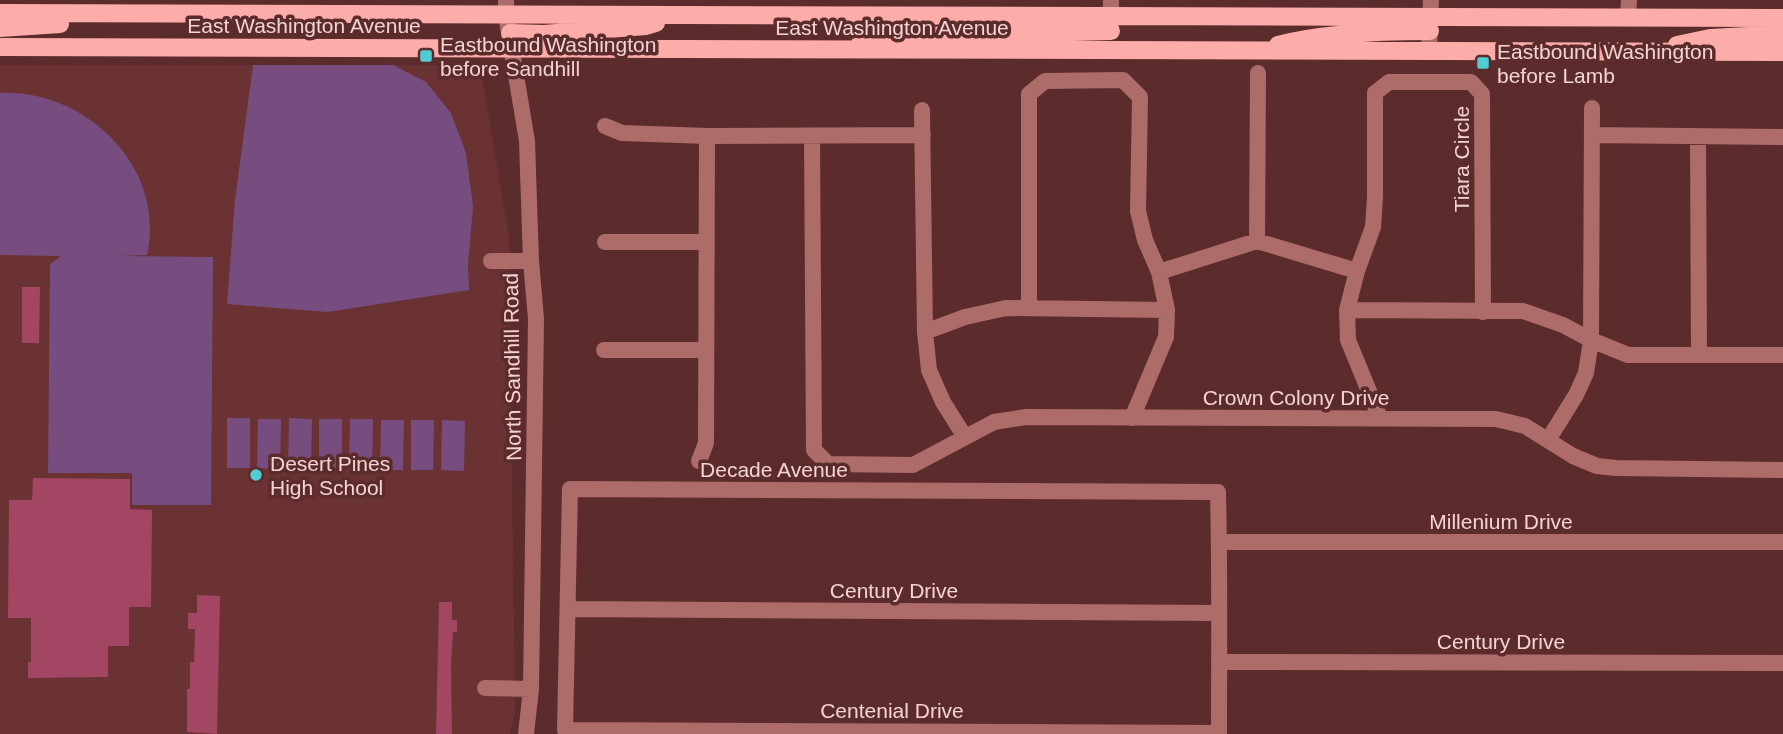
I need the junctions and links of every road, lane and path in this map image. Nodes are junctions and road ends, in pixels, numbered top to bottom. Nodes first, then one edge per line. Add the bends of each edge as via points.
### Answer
1 (506, 7) edge
2 (1629, 8) edge
3 (0, 13) edge
4 (105, 13) junction
5 (683, 15) junction
6 (1111, 16) edge
7 (1431, 16) edge
8 (1783, 18) edge
9 (0, 28) edge
10 (1783, 33) edge
11 (511, 41) junction
12 (0, 47) edge
13 (805, 49) junction
14 (1110, 50) junction
15 (1258, 51) junction
16 (1429, 51) junction
17 (1642, 52) junction
18 (1783, 52) edge
19 (1258, 73) dead end
20 (1592, 108) dead end
21 (922, 110) dead end
22 (605, 126) dead end
23 (707, 135) junction
24 (812, 135) junction
25 (923, 135) junction
26 (1592, 135) junction
27 (1698, 137) junction
28 (1783, 137) edge
29 (1257, 241) junction
30 (605, 242) dead end
31 (707, 242) junction
32 (491, 261) dead end
33 (531, 261) junction
34 (1357, 271) junction
35 (1159, 272) junction
36 (1029, 308) junction
37 (1167, 310) junction
38 (1347, 310) junction
39 (1483, 312) junction
40 (925, 332) junction
41 (1591, 340) junction
42 (604, 350) dead end
43 (706, 350) junction
44 (1699, 355) junction
45 (1783, 355) edge
46 (1132, 418) junction
47 (1380, 418) junction
48 (965, 437) junction
49 (1548, 440) junction
50 (699, 461) dead end
51 (1783, 470) edge
52 (1219, 542) junction
53 (1783, 542) edge
54 (568, 609) junction
55 (1219, 612) junction
56 (1219, 662) junction
57 (1783, 663) edge
58 (485, 688) dead end
59 (531, 689) junction
60 (565, 730) joint
61 (1219, 733) edge
62 (526, 734) edge

1 - 4 main road, East Washington Avenue
1 - 5 main road, East Washington Avenue
1 - 11 street, North Sandhill Road
2 - 7 main road, East Washington Avenue
2 - 8 main road, East Washington Avenue
3 - 4 main road, East Washington Avenue
4 - 9 main road via 65,23
5 - 6 main road, East Washington Avenue
5 - 11 main road via 646,26
6 - 7 main road, East Washington Avenue
6 - 13 main road
6 - 14 street
7 - 15 main road via 1403,31 1303,38
7 - 16 street
10 - 17 main road via 1710,38
11 - 12 main road, East Washington Avenue
11 - 13 main road, East Washington Avenue
11 - 33 street, North Sandhill Road via 527,141
13 - 14 main road, East Washington Avenue
14 - 15 main road, East Washington Avenue
15 - 16 main road, East Washington Avenue
16 - 17 main road, East Washington Avenue
17 - 18 main road, East Washington Avenue
19 - 29 street
20 - 26 street
21 - 25 street
22 - 23 street via 622,133
23 - 24 street
23 - 31 street
24 - 25 street
24 - 48 street, Crown Colony Drive via 814,450 828,464 913,466
25 - 40 street
26 - 27 street
26 - 41 street
27 - 28 street
27 - 44 street
29 - 34 street
29 - 35 street
30 - 31 street
31 - 43 street
32 - 33 street
33 - 59 street, North Sandhill Road via 536,318
34 - 38 street
34 - 39 street, Tiara Circle via 1373,227 1375,93 1390,82 1471,82 1482,94
35 - 36 street via 1139,211 1140,97 1123,80 1045,81 1029,94
35 - 37 street
36 - 37 street
36 - 40 street via 965,317
37 - 46 street via 1166,337
38 - 39 street
38 - 47 street via 1348,340
39 - 41 street via 1523,311
40 - 48 street via 929,370
41 - 44 street via 1629,355
41 - 49 street via 1586,373
42 - 43 street
43 - 50 street via 706,443
44 - 45 street
46 - 47 street, Crown Colony Drive
46 - 48 street, Crown Colony Drive via 1026,417 994,422
47 - 49 street, Crown Colony Drive via 1496,419 1525,426
49 - 51 street, Crown Colony Drive via 1597,466
52 - 53 street, Millenium Drive
52 - 54 street, Decade Avenue via 1218,492 570,489
52 - 55 street
54 - 55 street, Century Drive
54 - 60 street, Decade Avenue
55 - 56 street
56 - 57 street, Century Drive
56 - 61 street
58 - 59 street
59 - 62 street, North Sandhill Road
60 - 61 street, Centenial Drive

